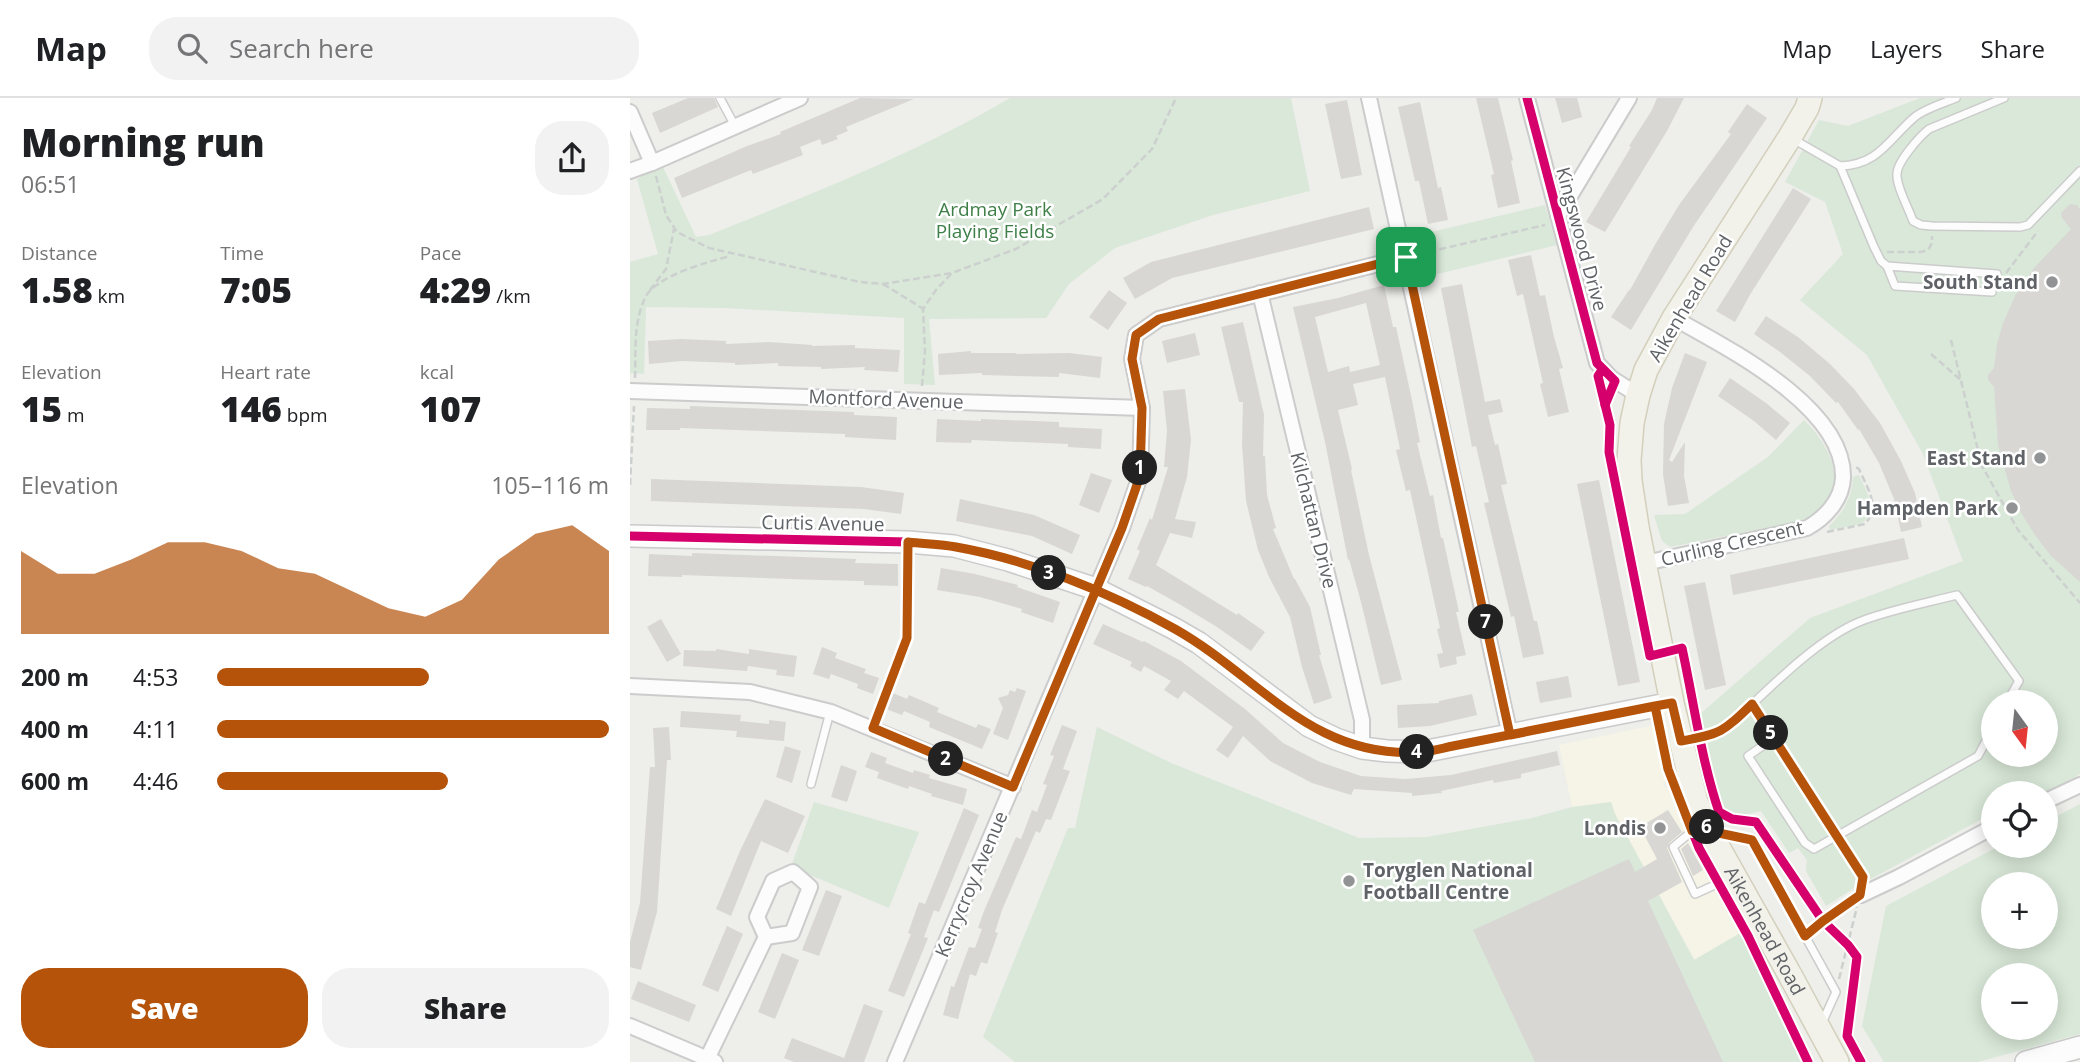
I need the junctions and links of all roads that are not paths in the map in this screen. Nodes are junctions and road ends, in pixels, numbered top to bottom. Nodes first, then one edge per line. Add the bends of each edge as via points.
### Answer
1 (720, 98) edge
2 (800, 98) edge
3 (1369, 98) edge
4 (1527, 98) edge
5 (1629, 98) edge
6 (1810, 98) edge
7 (1956, 98) edge
8 (2004, 98) edge
9 (630, 112) edge
10 (736, 126) junction
11 (1790, 137) junction
12 (652, 163) junction
13 (1840, 166) junction
14 (630, 171) edge
15 (2080, 171) edge
16 (1558, 216) junction
17 (1406, 257) junction
18 (1887, 266) junction
19 (1997, 274) dead end
20 (1992, 292) road end
21 (1260, 293) junction
22 (1674, 318) junction
23 (632, 391) edge
24 (1638, 394) junction
25 (1142, 408) junction
26 (630, 536) edge
27 (1645, 563) junction
28 (1096, 589) junction
29 (630, 686) edge
30 (2014, 690) edge
31 (1672, 703) junction
32 (1752, 704) junction
33 (831, 712) junction
34 (1510, 735) junction
35 (1774, 738) junction
36 (1681, 741) junction
37 (1362, 748) junction
38 (1981, 750) edge
39 (811, 784) dead end
40 (2080, 785) edge
41 (1013, 787) junction
42 (2058, 795) edge
43 (1706, 826) junction
44 (1981, 833) edge
45 (1837, 836) junction
46 (1733, 876) junction
47 (1860, 895) joint
48 (766, 937) junction
49 (630, 1026) edge
50 (1819, 1030) junction
51 (2080, 1047) edge
52 (711, 1060) edge
53 (895, 1062) edge
54 (1837, 1062) edge
55 (2028, 1062) edge

1 - 10 lane
2 - 10 street
3 - 17 street
4 - 16 street, Kingswood Drive
5 - 16 street
6 - 11 main road, Aikenhead Road
7 - 13 lane via 1919,114 1882,152
8 - 15 lane via 1929,128 1898,166 1896,177 1913,222 1932,226 2028,225
9 - 12 street
10 - 12 street
11 - 13 lane
11 - 22 main road, Aikenhead Road
12 - 14 street
13 - 18 lane
16 - 24 street, Kingswood Drive via 1597,363 1611,378
17 - 21 street, Kerrycroy Avenue
17 - 34 street
18 - 19 lane
18 - 20 lane via 1895,286
21 - 25 street, Kerrycroy Avenue via 1159,319 1136,335 1132,359
21 - 37 street, Kilchattan Drive via 1362,720
22 - 24 main road, Aikenhead Road
22 - 27 street, Curling Crescent via 1789,389 1820,422 1840,456 1843,475 1839,495 1825,516 1807,528
23 - 25 street, Montford Avenue
24 - 27 main road, Aikenhead Road via 1629,471
25 - 28 street, Kerrycroy Avenue via 1140,476
26 - 28 street, Curtis Avenue via 954,546
27 - 31 main road, Aikenhead Road
28 - 37 street, Curtis Avenue via 1199,643 1309,726
28 - 41 street, Kerrycroy Avenue
29 - 33 street via 750,692
30 - 32 lane via 2019,681 1957,595 1842,630
31 - 34 street, Curtis Avenue
31 - 36 main road, Aikenhead Road
32 - 35 lane
32 - 36 lane via 1725,730
33 - 39 lane
33 - 41 street
34 - 37 street, Curtis Avenue via 1422,752
35 - 45 lane
35 - 45 lane via 1748,756 1805,843 1814,849
36 - 43 main road, Aikenhead Road
38 - 45 lane
40 - 42 street
41 - 53 street, Kerrycroy Avenue
43 - 46 main road, Aikenhead Road
43 - 46 lane via 1673,848 1695,894
43 - 50 lane via 1752,840 1836,992
44 - 47 street
45 - 47 lane via 1863,877
46 - 50 main road, Aikenhead Road
48 - 48 street via 757,917 773,881 793,872 810,887 792,933
48 - 52 street
49 - 52 street
50 - 54 main road, Aikenhead Road
51 - 55 street

